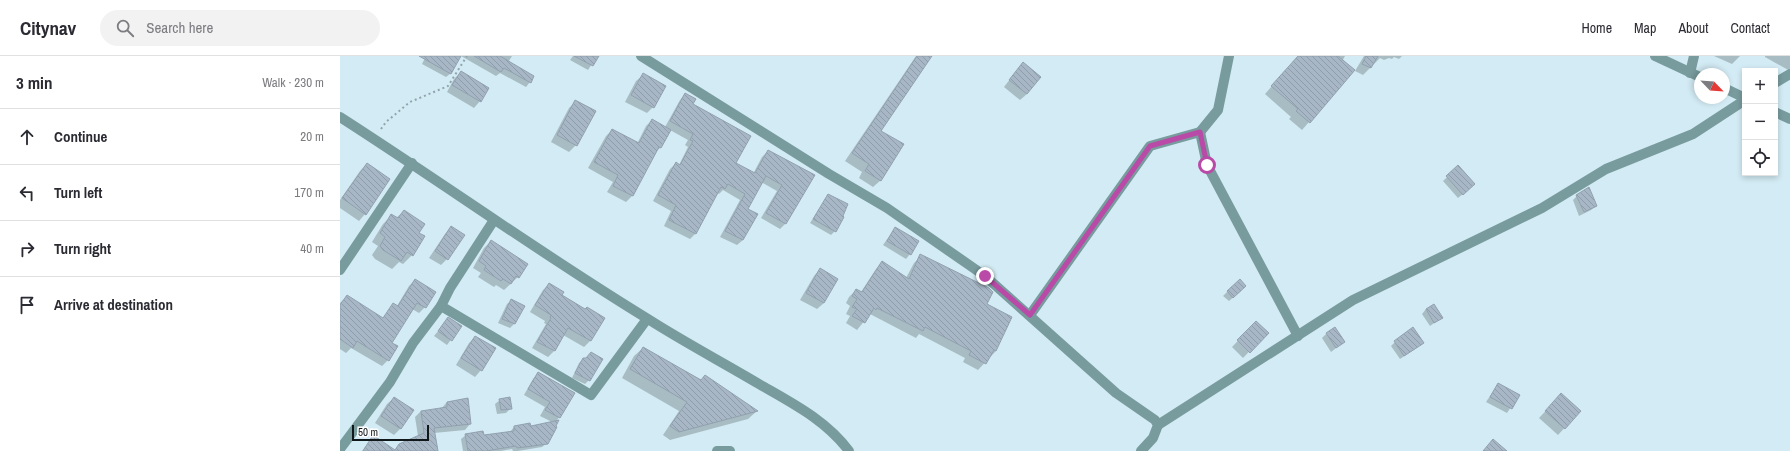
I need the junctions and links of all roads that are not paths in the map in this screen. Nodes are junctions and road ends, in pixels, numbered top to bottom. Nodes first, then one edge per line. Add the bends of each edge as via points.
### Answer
1 (641, 56) edge
2 (1229, 56) edge
3 (1654, 56) edge
4 (1694, 56) edge
5 (1690, 73) junction
6 (1790, 74) edge
7 (1694, 75) edge
8 (1778, 80) edge
9 (1730, 91) edge
10 (1742, 97) edge
11 (1742, 101) edge
12 (1778, 113) edge
13 (340, 117) edge
14 (1790, 119) edge
15 (1200, 132) junction
16 (412, 163) junction
17 (494, 220) junction
18 (340, 270) edge
19 (441, 306) junction
20 (1030, 315) junction
21 (647, 319) junction
22 (1298, 336) junction
23 (1158, 425) junction
24 (340, 449) edge
25 (717, 451) edge
26 (730, 451) edge
27 (849, 451) edge
28 (1141, 451) edge

1 - 20 street via 886,208 985,276
2 - 15 street via 1218,110
3 - 5 street
4 - 5 street
5 - 7 street
6 - 8 street
9 - 10 street
11 - 22 street via 1694,134 1606,169 1542,208 1353,300
12 - 14 street
13 - 16 street
15 - 20 street via 1150,146
15 - 22 street via 1207,165
16 - 17 street
16 - 18 street
17 - 19 street
17 - 21 street
19 - 21 street via 590,395
19 - 24 street via 413,343 390,382
20 - 23 street via 1116,393 1155,420
21 - 27 street via 812,415 838,437
22 - 23 street
23 - 28 street via 1153,438
25 - 26 street

